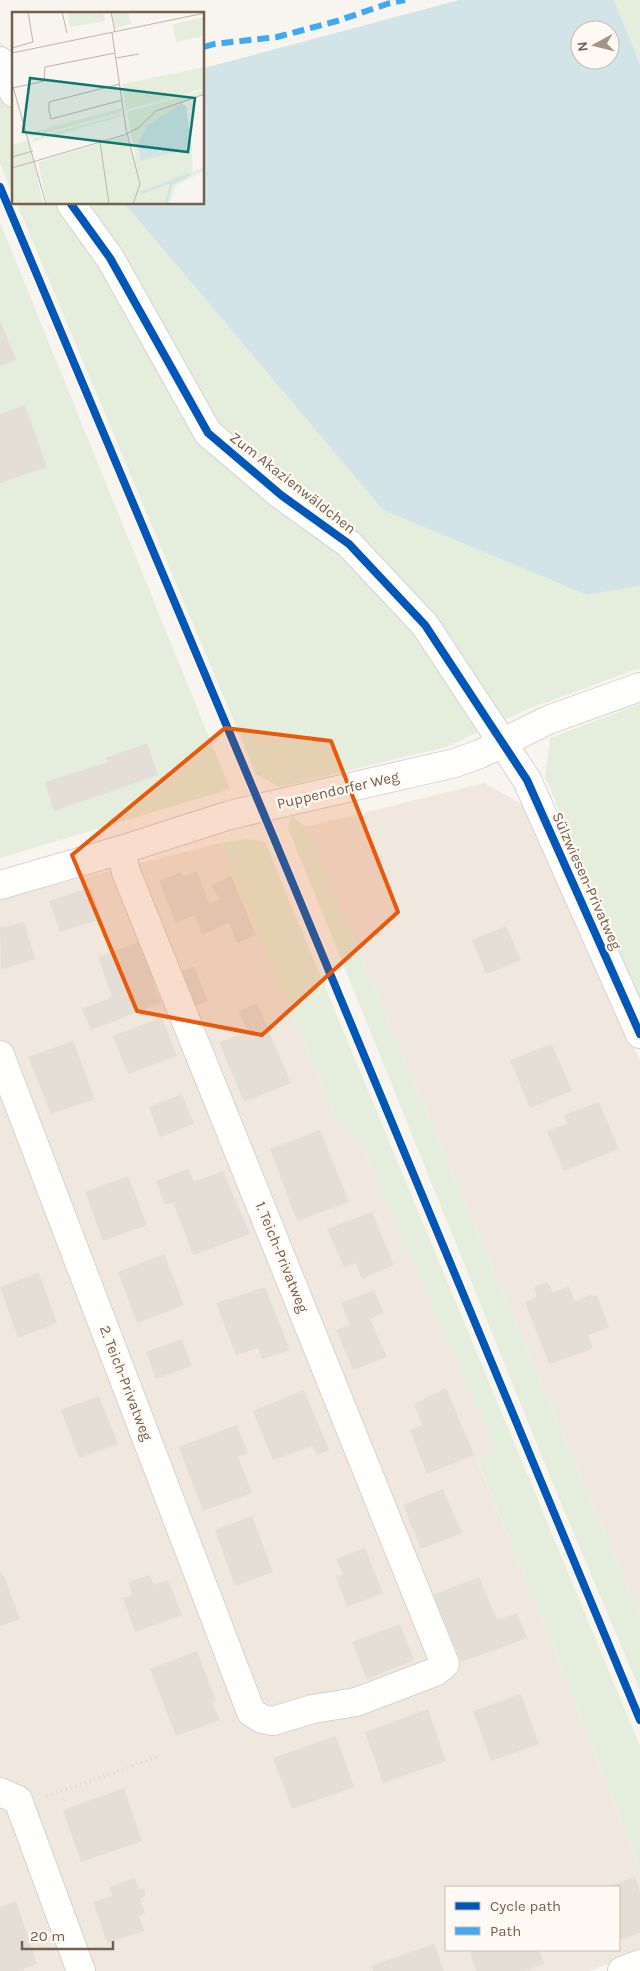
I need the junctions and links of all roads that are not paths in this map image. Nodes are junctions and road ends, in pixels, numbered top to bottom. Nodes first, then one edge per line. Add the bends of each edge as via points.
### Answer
1 (0, 61) edge
2 (12, 88) edge
3 (72, 205) edge
4 (640, 687) edge
5 (502, 744) junction
6 (120, 850) junction
7 (0, 885) edge
8 (640, 1034) edge
9 (0, 1055) edge
10 (252, 1712) joint
11 (13, 1799) edge
12 (640, 1964) edge
13 (81, 1971) edge
14 (622, 1971) edge

1 - 2 street
3 - 5 street, Zum Akazienwäldchen via 110,258 208,433 281,495 349,544 425,625
4 - 5 street, Puppendorfer Weg via 548,720
5 - 6 street, Puppendorfer Weg via 456,763 230,815
5 - 8 street, Sülzwiesen-Privatweg via 527,780
6 - 7 street, Puppendorfer Weg
6 - 10 street, 1. Teich-Privatweg via 126,872 445,1664 435,1672 356,1702 313,1709 273,1722
9 - 10 street, 2. Teich-Privatweg
11 - 13 street
12 - 14 street

